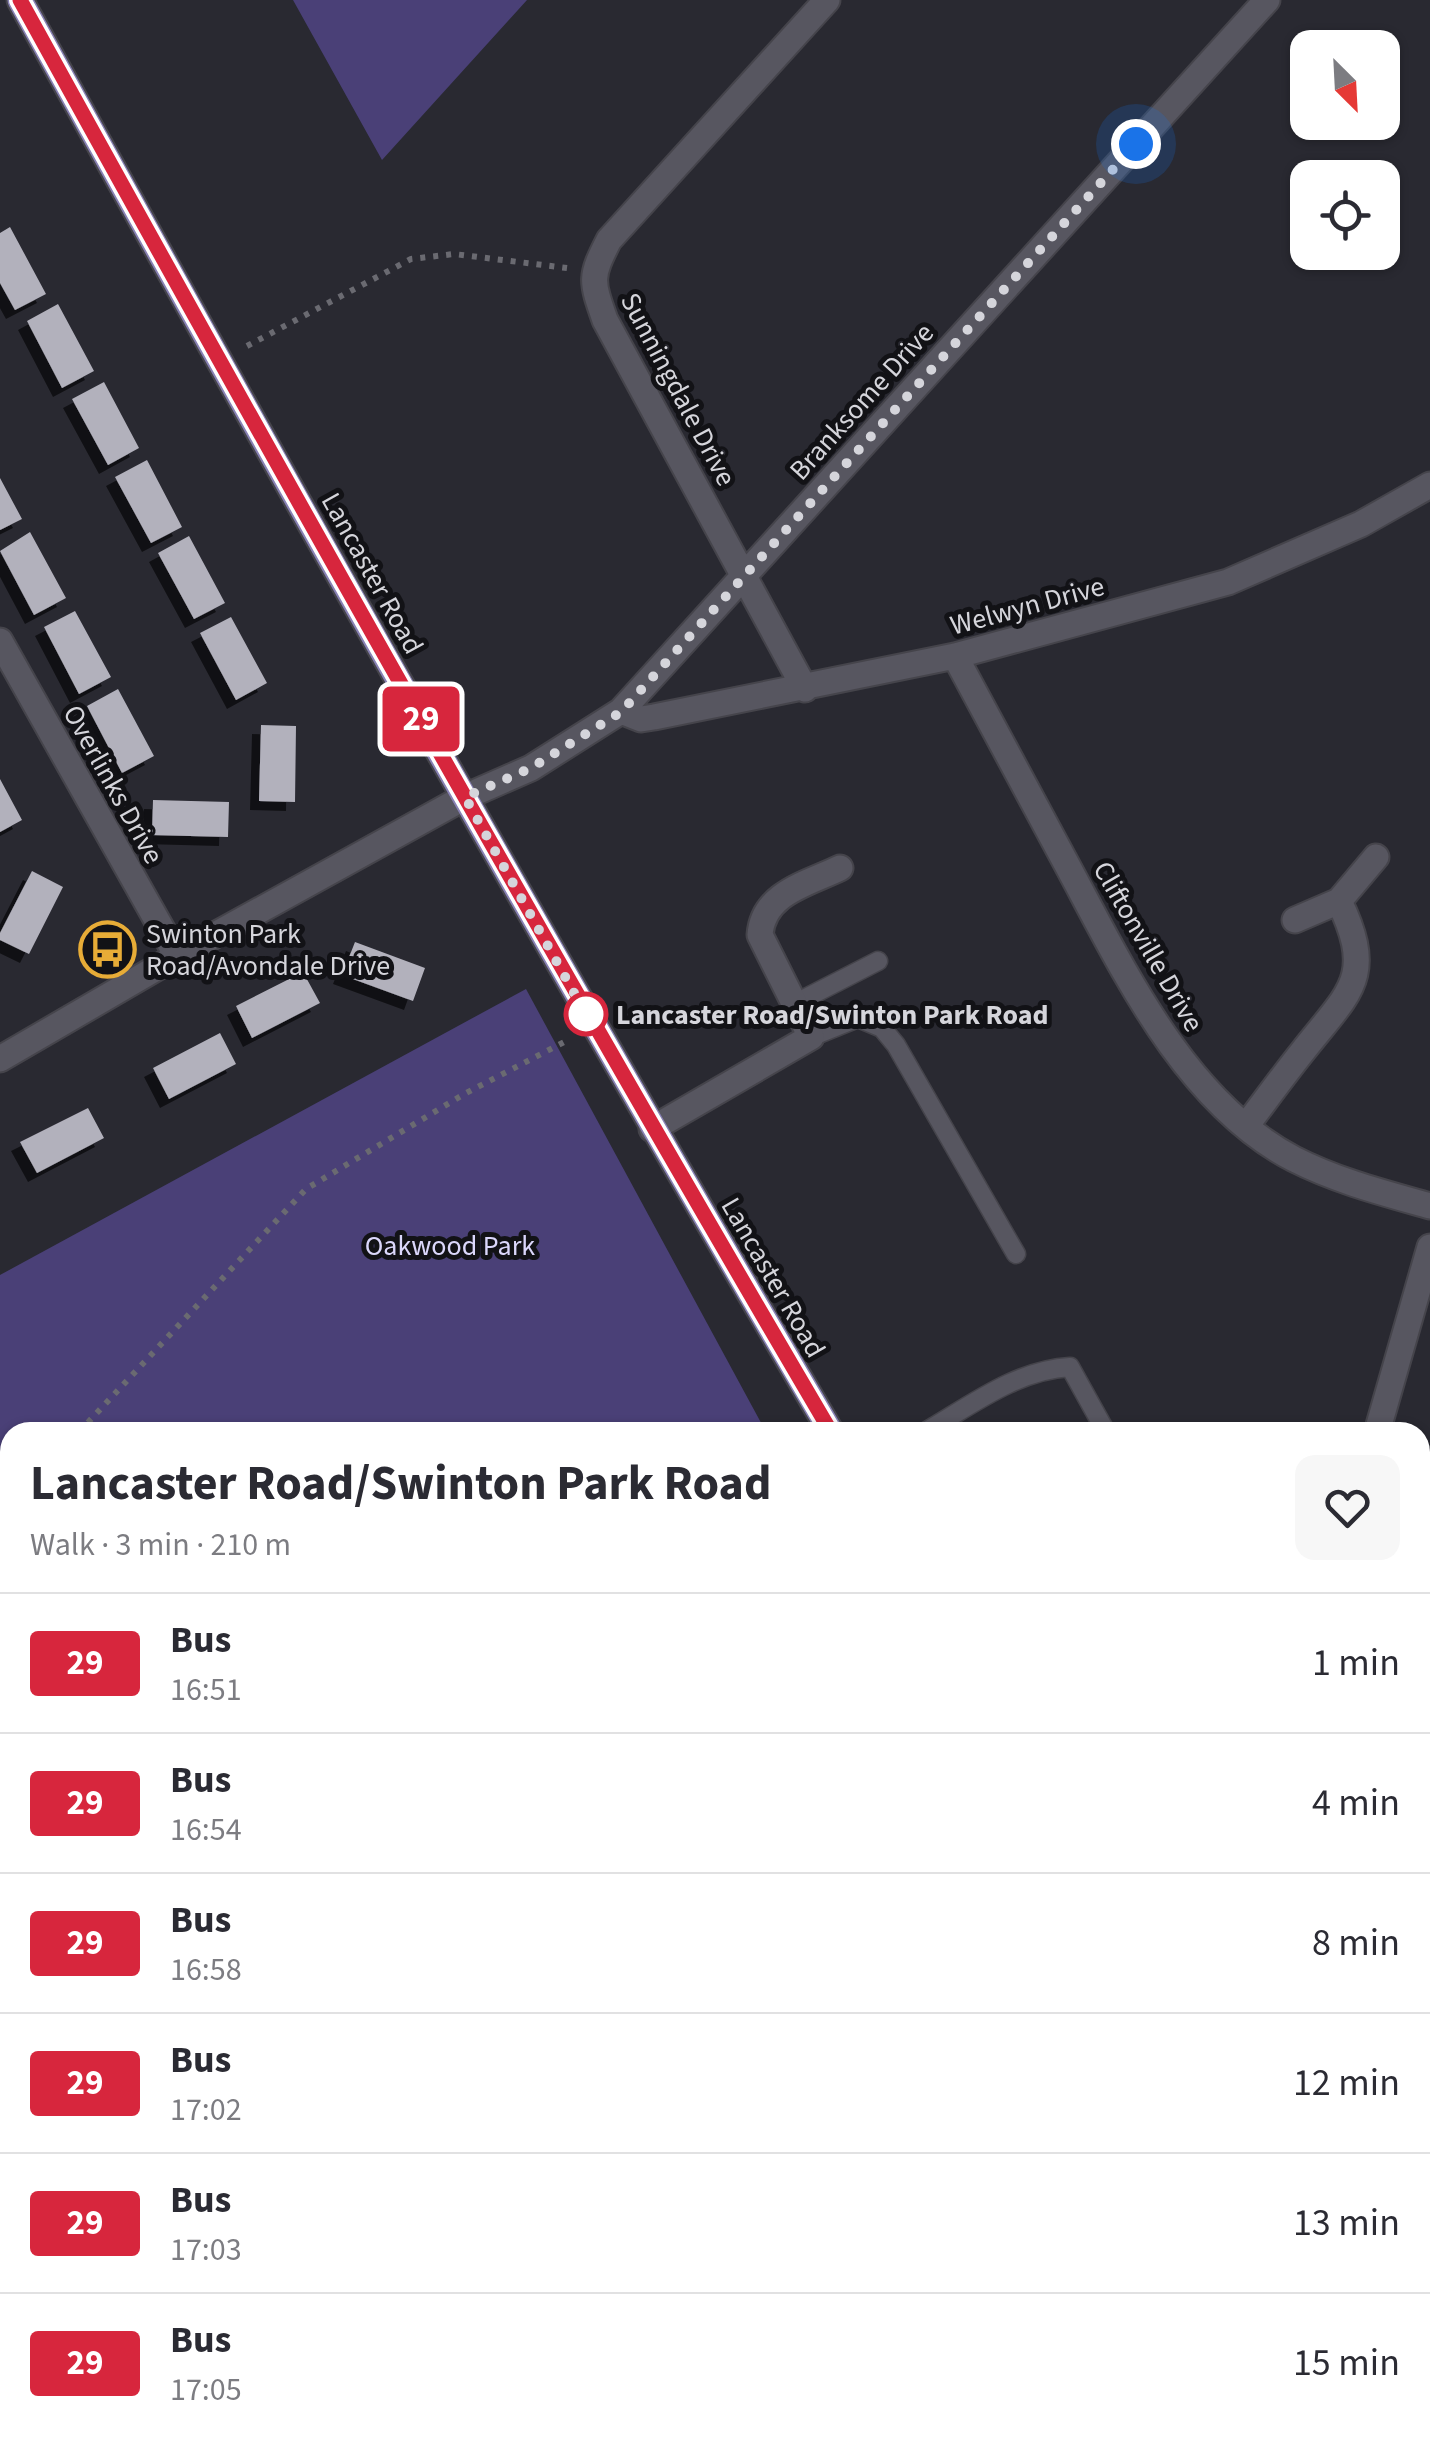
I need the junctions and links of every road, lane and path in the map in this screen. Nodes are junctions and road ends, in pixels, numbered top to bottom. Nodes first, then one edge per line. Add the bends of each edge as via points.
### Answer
1 (20, 0) edge
2 (826, 0) edge
3 (1266, 0) edge
4 (593, 272) junction
5 (219, 362) junction
6 (1430, 485) edge
7 (744, 575) junction
8 (0, 642) edge
9 (955, 656) junction
10 (805, 689) junction
11 (621, 712) junction
12 (465, 797) junction
13 (1376, 857) dead end
14 (840, 868) dead end
15 (1339, 900) junction
16 (1295, 920) dead end
17 (176, 956) junction
18 (878, 961) dead end
19 (794, 1004) junction
20 (593, 1027) junction
21 (810, 1036) junction
22 (0, 1059) edge
23 (1246, 1126) junction
24 (652, 1129) junction
25 (1430, 1206) edge
26 (1430, 1248) edge
27 (1016, 1254) dead end
28 (88, 1422) edge
29 (825, 1422) edge
30 (941, 1422) edge
31 (1100, 1422) edge
32 (1380, 1422) edge

1 - 5 main road, Lancaster Road
2 - 4 street, Sunningdale Drive via 609,240
3 - 7 street, Branksome Drive
4 - 5 path via 454,254 412,258
4 - 7 street, Sunningdale Drive via 605,320
5 - 12 main road, Lancaster Road
6 - 9 street, Welwyn Drive via 1361,524 1228,582
7 - 10 street, Sunningdale Drive
7 - 11 street, Branksome Drive
8 - 17 street, Overlinks Drive
9 - 10 street, Welwyn Drive
9 - 23 street, Cliftonville Drive via 1132,986 1187,1068
10 - 11 street, Welwyn Drive via 654,718
11 - 12 street, Branksome Drive via 531,768
12 - 17 street, Branksome Drive
12 - 20 main road, Lancaster Road
13 - 15 street
14 - 19 street via 772,900 761,916 760,935
15 - 16 street
15 - 23 street via 1355,934 1352,987
17 - 22 street, Branksome Drive
18 - 19 lane
19 - 21 street
20 - 24 main road, Lancaster Road
20 - 28 path via 306,1189
21 - 24 street
21 - 27 lane via 858,1018 882,1028
23 - 25 street, Cliftonville Drive via 1293,1158
24 - 29 main road, Lancaster Road
26 - 32 street
30 - 31 lane via 1001,1387 1046,1368 1070,1367

